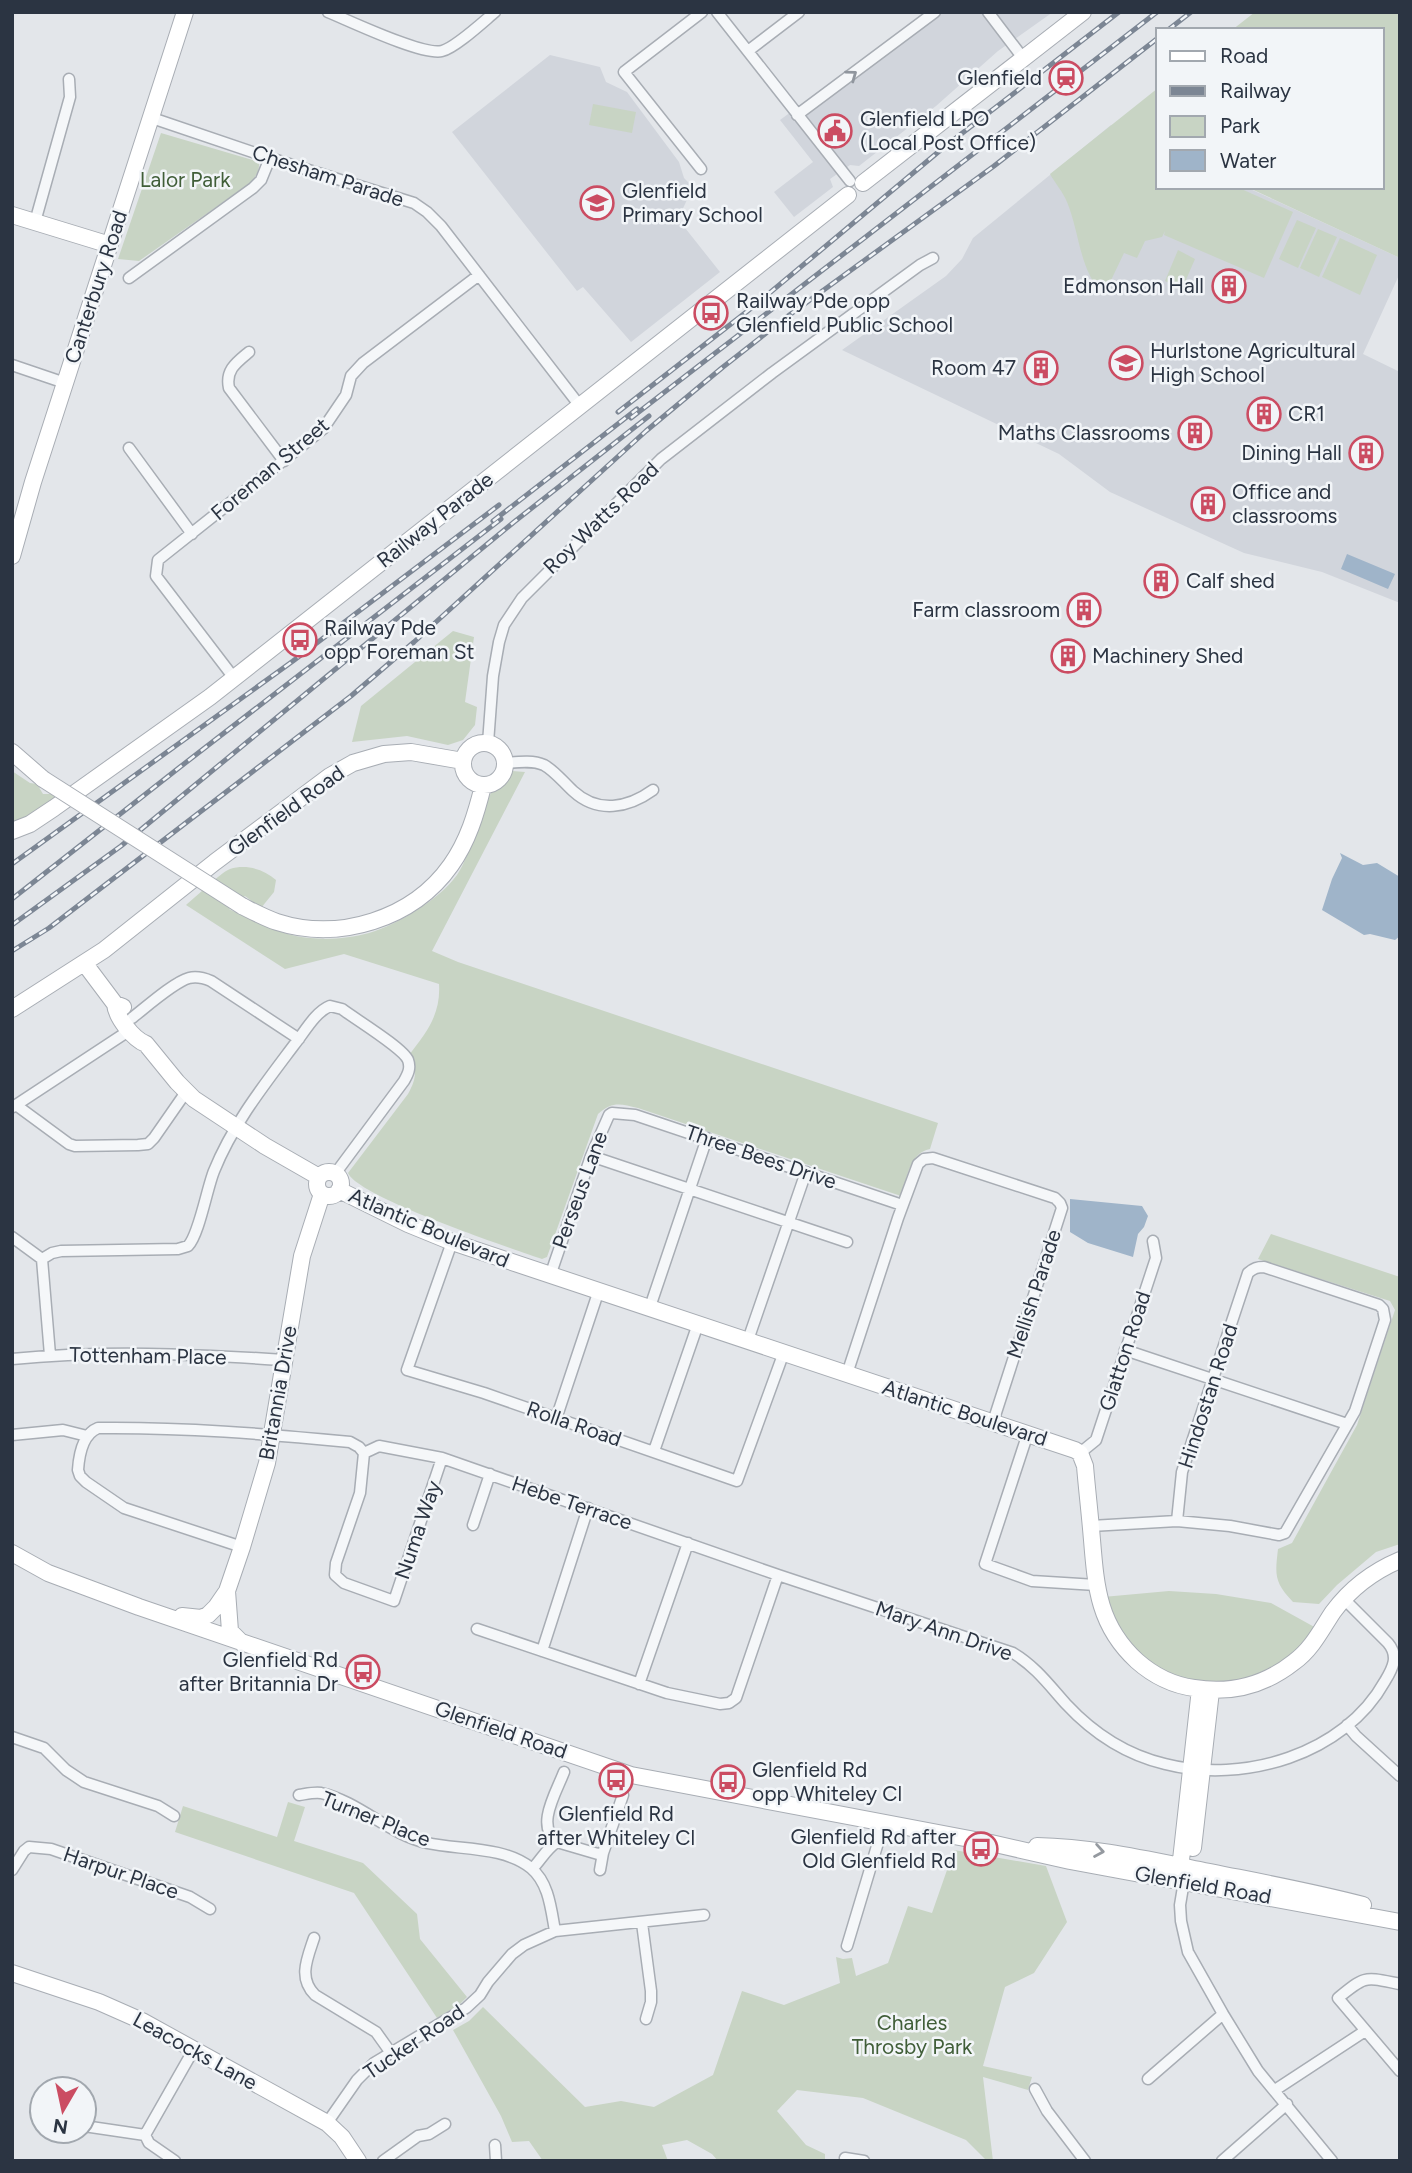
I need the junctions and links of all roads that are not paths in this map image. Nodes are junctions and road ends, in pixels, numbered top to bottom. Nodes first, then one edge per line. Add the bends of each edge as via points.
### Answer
1 (185, 12) edge
2 (328, 12) edge
3 (495, 12) edge
4 (702, 12) edge
5 (717, 12) edge
6 (799, 12) edge
7 (935, 12) edge
8 (988, 12) edge
9 (1083, 12) edge
10 (748, 51) junction
11 (1023, 58) junction
12 (69, 79) dead end
13 (797, 115) junction
14 (152, 118) junction
15 (270, 158) junction
16 (701, 169) dead end
17 (854, 186) junction
18 (12, 215) edge
19 (35, 222) junction
20 (110, 245) junction
21 (933, 258) dead end
22 (479, 275) junction
23 (130, 278) dead end
24 (250, 352) dead end
25 (12, 365) edge
26 (65, 383) junction
27 (580, 406) junction
28 (129, 448) dead end
29 (284, 461) junction
30 (33, 482) junction
31 (192, 534) junction
32 (12, 535) edge
33 (12, 556) edge
34 (234, 678) junction
35 (488, 743) junction
36 (12, 752) edge
37 (463, 761) junction
38 (506, 763) junction
39 (12, 764) edge
40 (42, 778) junction
41 (483, 786) junction
42 (653, 790) dead end
43 (12, 831) edge
44 (85, 964) junction
45 (12, 1009) edge
46 (131, 1024) junction
47 (299, 1039) junction
48 (186, 1092) junction
49 (14, 1106) edge
50 (618, 1113) joint
51 (236, 1127) junction
52 (707, 1138) junction
53 (591, 1156) junction
54 (806, 1172) junction
55 (327, 1175) junction
56 (689, 1189) junction
57 (339, 1190) junction
58 (323, 1194) junction
59 (902, 1205) junction
60 (788, 1223) junction
61 (12, 1237) edge
62 (1153, 1241) dead end
63 (452, 1242) junction
64 (847, 1242) dead end
65 (42, 1259) junction
66 (550, 1276) junction
67 (599, 1290) junction
68 (650, 1307) junction
69 (698, 1324) junction
70 (748, 1340) junction
71 (1125, 1350) junction
72 (784, 1352) junction
73 (50, 1355) junction
74 (12, 1359) edge
75 (284, 1360) junction
76 (847, 1374) junction
77 (1213, 1379) junction
78 (556, 1419) junction
79 (993, 1422) junction
80 (1347, 1424) junction
81 (1028, 1433) junction
82 (12, 1435) edge
83 (272, 1435) junction
84 (87, 1436) junction
85 (654, 1451) junction
86 (364, 1453) junction
87 (1080, 1453) junction
88 (442, 1458) junction
89 (490, 1474) junction
90 (588, 1508) junction
91 (1177, 1521) junction
92 (473, 1525) dead end
93 (1091, 1526) junction
94 (688, 1543) junction
95 (242, 1547) junction
96 (12, 1553) edge
97 (1400, 1560) edge
98 (778, 1575) junction
99 (1096, 1585) junction
100 (227, 1591) junction
101 (1344, 1599) junction
102 (139, 1607) junction
103 (477, 1629) dead end
104 (242, 1643) junction
105 (542, 1651) junction
106 (639, 1684) junction
107 (1205, 1690) junction
108 (1347, 1725) junction
109 (12, 1737) edge
110 (1196, 1770) junction
111 (564, 1772) dead end
112 (1400, 1776) edge
113 (299, 1795) dead end
114 (623, 1795) dead end
115 (174, 1816) dead end
116 (882, 1823) junction
117 (557, 1842) junction
118 (603, 1853) junction
119 (532, 1869) junction
120 (12, 1870) edge
121 (600, 1870) dead end
122 (1185, 1872) junction
123 (210, 1909) dead end
124 (1400, 1913) edge
125 (704, 1915) dead end
126 (1400, 1922) edge
127 (642, 1923) junction
128 (555, 1931) junction
129 (314, 1938) dead end
130 (847, 1946) dead end
131 (12, 1973) edge
132 (1400, 1984) edge
133 (1223, 2014) junction
134 (646, 2019) dead end
135 (1365, 2032) junction
136 (194, 2049) junction
137 (391, 2053) junction
138 (1400, 2071) edge
139 (1148, 2079) dead end
140 (1035, 2089) dead end
141 (1275, 2090) junction
142 (1287, 2104) junction
143 (327, 2123) junction
144 (445, 2124) dead end
145 (98, 2128) edge
146 (145, 2136) junction
147 (495, 2145) dead end
148 (845, 2158) dead end
149 (175, 2161) edge
150 (358, 2161) edge
151 (383, 2161) edge
152 (496, 2161) edge
153 (864, 2161) edge
154 (1085, 2161) edge
155 (1222, 2161) edge
156 (1332, 2161) edge

1 - 14 street, Canterbury Road
2 - 3 street via 439,52
4 - 16 street via 624,72
5 - 10 street
6 - 10 street
13 -> 7 street
8 - 11 street
9 - 11 street, Railway Parade
10 - 13 street
11 - 17 street, Railway Parade
12 - 19 street via 70,97
13 - 17 street
14 - 15 street, Chesham Parade
14 - 20 street, Canterbury Road
15 - 22 street, Chesham Parade via 414,203 442,226
15 - 23 street via 253,188
17 - 27 street, Railway Parade
18 - 19 street
19 - 20 street
20 - 26 street, Canterbury Road
21 - 35 street, Roy Watts Road via 661,459 522,598 499,642
22 - 27 street, Chesham Parade
22 - 29 street, Foreman Street via 363,363 351,376 346,395 323,429
24 - 29 street via 230,370 229,388
25 - 26 street
26 - 30 street, Canterbury Road
27 - 34 street, Railway Parade
28 - 31 street
29 - 31 street, Foreman Street
30 - 32 street, Canterbury Road
30 - 33 street, Canterbury Road
31 - 34 street, Foreman Street via 158,560 156,576
34 - 43 street, Railway Parade via 54,808
35 - 37 street via 471,747
35 - 38 street via 501,751
36 - 40 street
37 - 41 street via 467,777
37 - 44 street, Glenfield Road via 398,752 353,763 308,792
38 - 41 street via 500,778
38 - 42 street via 543,765 575,793 601,806 629,804
39 - 40 street
40 - 41 street, bridge via 242,906 276,922 316,929 360,925 398,911 428,890 450,866 468,835
44 - 45 street, Glenfield Road
44 - 46 street via 115,1004 123,1007
46 - 47 street via 180,982 202,977
46 - 48 street via 139,1042 146,1044
46 - 49 street
47 - 51 street
47 - 55 street via 325,1008 337,1007 402,1052 409,1063 404,1081
48 - 49 street via 154,1138 138,1145 75,1146
48 - 51 street
50 - 52 street, Three Bees Drive
50 - 53 street, Perseus Lane via 609,1115
51 - 55 street via 301,1168
51 - 65 street via 213,1174 188,1246 61,1251
52 - 54 street, Three Bees Drive
52 - 56 street
53 - 56 street
53 - 66 street, Perseus Lane
54 - 59 street, Three Bees Drive
54 - 60 street
55 - 57 street via 340,1181
55 - 58 street via 317,1186
56 - 60 street
56 - 68 street
57 - 58 street via 332,1196
57 - 63 street, Atlantic Boulevard
58 - 75 street, Britannia Drive via 302,1256
59 - 76 street, Mellish Parade
59 - 79 street, Mellish Parade via 918,1164 933,1158 1060,1203
60 - 64 street
60 - 70 street
61 - 65 street
62 - 71 street, Glatton Road via 1156,1258
63 - 66 street, Atlantic Boulevard
63 - 78 street, Rolla Road via 407,1370
65 - 73 street
66 - 67 street, Atlantic Boulevard
67 - 68 street, Atlantic Boulevard
67 - 78 street
68 - 69 street, Atlantic Boulevard
69 - 70 street, Atlantic Boulevard
69 - 85 street
70 - 72 street, Atlantic Boulevard
71 - 77 street
71 - 87 street, Glatton Road via 1096,1440
72 - 76 street, Atlantic Boulevard
72 - 85 street, Rolla Road via 737,1481
73 - 74 street, Tottenham Place
73 - 75 street, Tottenham Place via 147,1353
75 - 83 street, Britannia Drive
76 - 79 street, Atlantic Boulevard
77 - 80 street
77 - 80 street, Hindostan Road via 1248,1273 1264,1267 1383,1309 1385,1320
77 - 91 street, Hindostan Road via 1182,1472
78 - 85 street, Rolla Road
79 - 81 street, Atlantic Boulevard
80 - 91 street via 1285,1533
81 - 87 street, Atlantic Boulevard
81 - 99 street via 985,1564 1032,1581
82 - 84 street via 63,1430
83 - 84 street via 98,1428
83 - 86 street via 350,1442
83 - 95 street, Britannia Drive
84 - 95 street via 78,1470 86,1482 124,1508
86 - 88 street, Hebe Terrace via 379,1446
86 - 88 street, Numa Way via 359,1493 335,1575 344,1583 394,1601
87 - 93 street
88 - 89 street, Hebe Terrace
89 - 90 street, Hebe Terrace
89 - 92 street
90 - 94 street, Hebe Terrace
90 - 105 street
91 - 93 street
93 - 99 street
94 - 98 street, Hebe Terrace
94 - 106 street
95 - 100 street, Britannia Drive
96 - 102 street, Glenfield Road via 48,1573
97 - 101 street via 1366,1579
98 - 106 street via 736,1698 720,1704
98 - 110 street, Mary Ann Drive via 1013,1653 1027,1661 1102,1736 1157,1762
99 - 107 street via 1111,1630 1128,1652 1160,1678
100 - 102 street, Britannia Drive via 201,1618
100 - 104 street, Britannia Drive via 230,1631
101 - 107 street via 1312,1646 1286,1669 1249,1686
101 - 108 street, Mary Ann Drive via 1395,1656 1383,1685
102 - 104 street, Glenfield Road
103 - 105 street
104 - 116 street, Glenfield Road via 631,1775
105 - 106 street
107 - 110 street
108 - 110 street, Mary Ann Drive via 1281,1760 1248,1769
108 - 112 street
109 - 115 street via 44,1748 84,1782 158,1806
110 - 122 street
111 - 117 street via 546,1823
113 - 119 street, Turner Place via 318,1793 360,1809 410,1838 479,1849
114 - 118 street
116 - 122 street, Glenfield Road via 1007,1846 1084,1849
116 - 130 street
117 - 118 street
117 - 119 street
118 - 121 street
119 - 128 street via 547,1892
120 - 123 street, Harpur Place via 29,1847 51,1849 190,1897
122 - 124 street, Glenfield Road via 1312,1892
122 - 126 street, Glenfield Road
122 - 133 street via 1183,1934 1188,1952
125 - 127 street, Tucker Road
127 - 128 street, Tucker Road
127 - 134 street via 651,1991
128 - 137 street, Tucker Road via 512,1954 466,2008
129 - 137 street via 304,1971 309,1989 376,2032
131 - 136 street, Leacocks Lane via 118,2009
132 - 135 street via 1360,1980 1338,1998
133 - 139 street
133 - 141 street
135 - 138 street
135 - 141 street
136 - 143 street, Leacocks Lane
136 - 146 street
137 - 143 street, Tucker Road via 357,2080
140 - 154 street
141 - 142 street
142 - 155 street
142 - 156 street
143 - 150 street, Leacocks Lane
144 - 151 street via 418,2136
145 - 146 street
146 - 149 street via 149,2144
147 - 152 street
148 - 153 street

